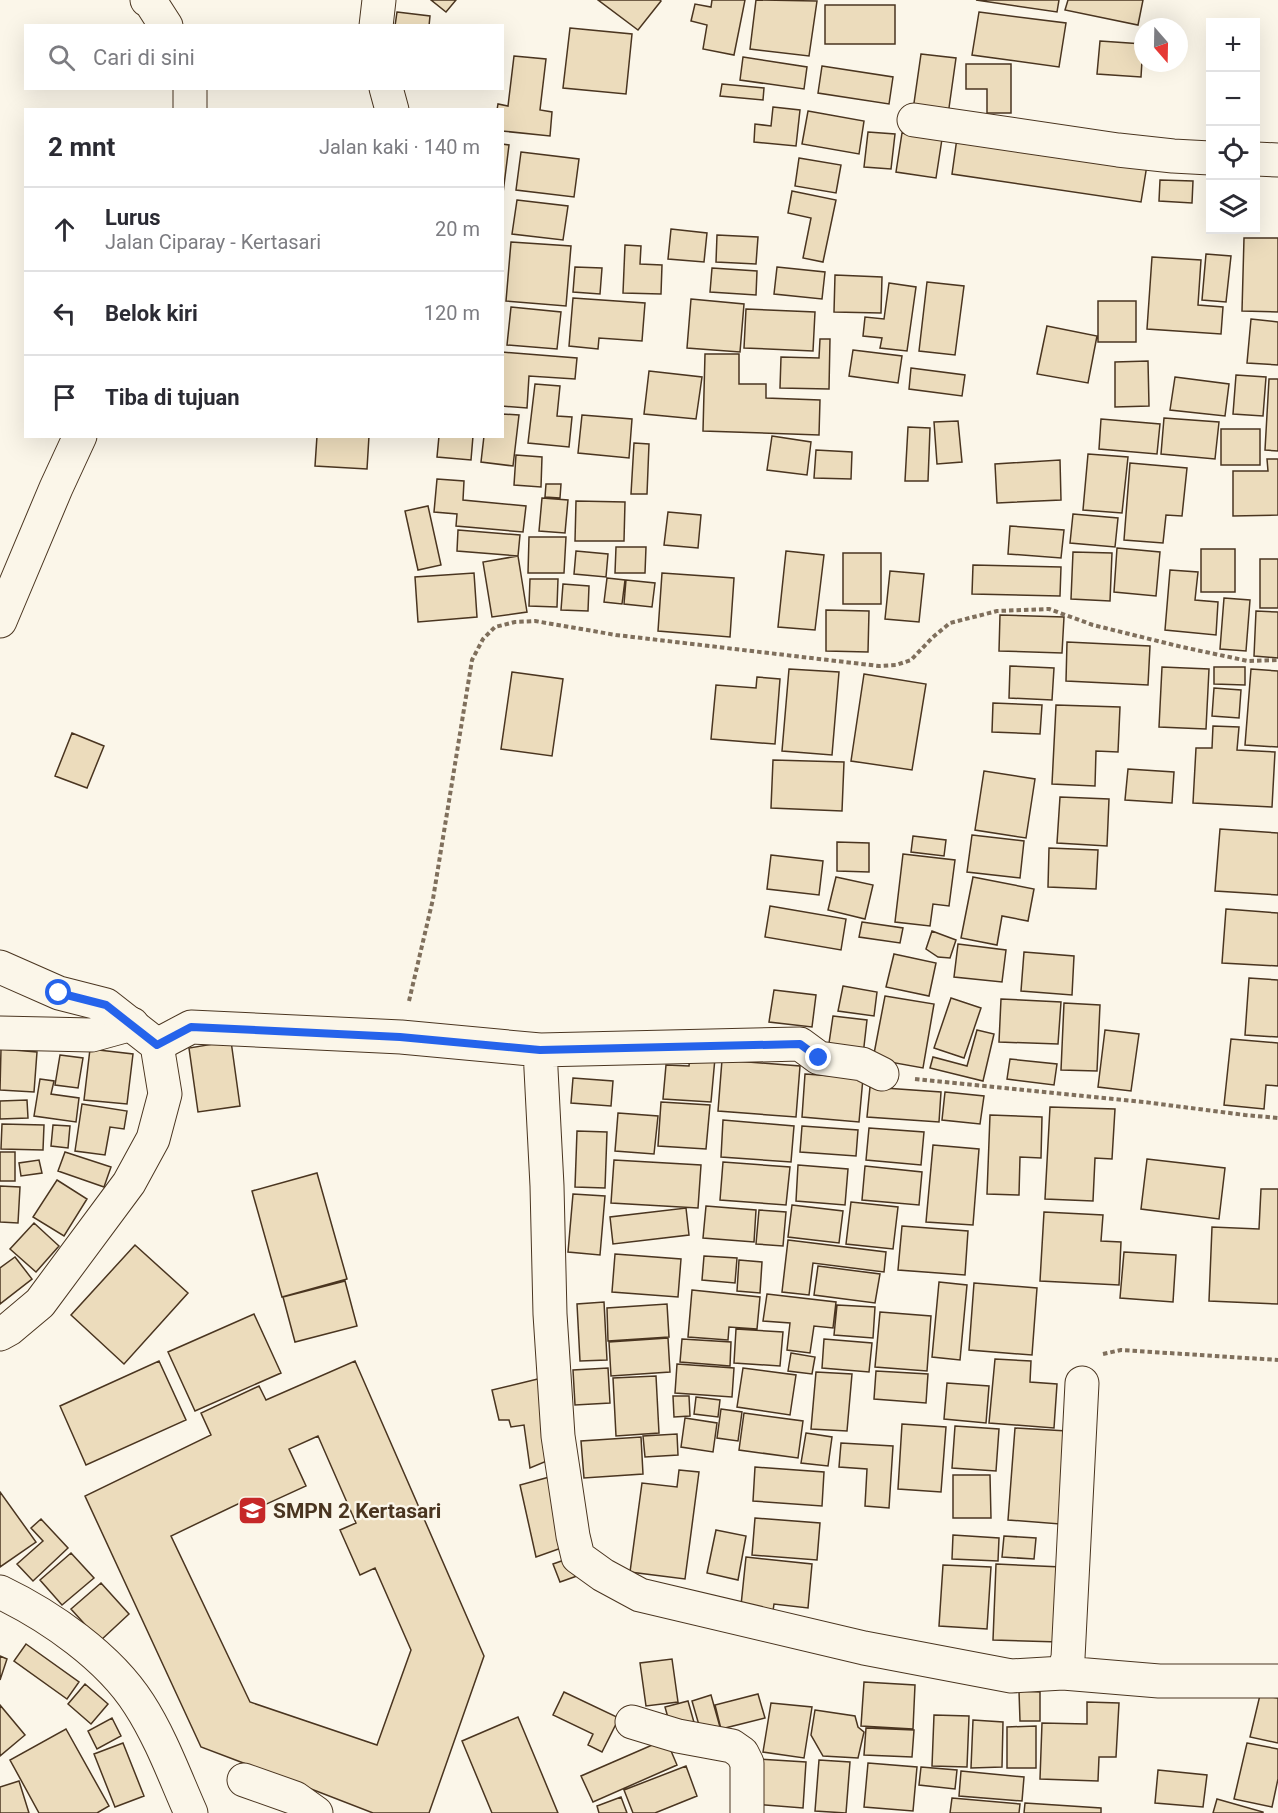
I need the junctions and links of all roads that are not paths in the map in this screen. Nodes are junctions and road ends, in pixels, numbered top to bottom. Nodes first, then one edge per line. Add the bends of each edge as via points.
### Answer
1 (147, 0) edge
2 (379, 0) edge
3 (165, 24) edge
4 (376, 24) edge
5 (190, 90) edge
6 (387, 90) edge
7 (190, 108) edge
8 (391, 108) edge
9 (914, 120) dead end
10 (1206, 158) edge
11 (1260, 159) edge
12 (1278, 160) edge
13 (79, 438) edge
14 (0, 621) edge
15 (0, 967) edge
16 (0, 1033) edge
17 (145, 1035) junction
18 (540, 1050) junction
19 (882, 1074) road end
20 (0, 1334) edge
21 (1082, 1383) road end
22 (0, 1592) edge
23 (1063, 1673) junction
24 (1278, 1681) edge
25 (632, 1722) dead end
26 (244, 1780) dead end
27 (191, 1813) edge
28 (316, 1813) edge
29 (747, 1813) edge

1 - 3 street
2 - 4 street
5 - 7 street
6 - 8 street
9 - 10 street via 1118,150
11 - 12 street
13 - 14 street
15 - 17 street via 59,993 106,1005
16 - 17 street
17 - 18 street via 191,1027 400,1037
17 - 20 street via 165,1094 153,1139 115,1204 40,1303
18 - 19 street via 800,1044 819,1058 862,1064
18 - 23 street via 558,1436 578,1557 640,1595 864,1648 1011,1676
21 - 23 street via 1068,1658
22 - 27 street via 28,1605 78,1640 139,1704
23 - 24 street via 1160,1681
25 - 29 street via 732,1746 742,1753 747,1762
26 - 28 street via 295,1798

